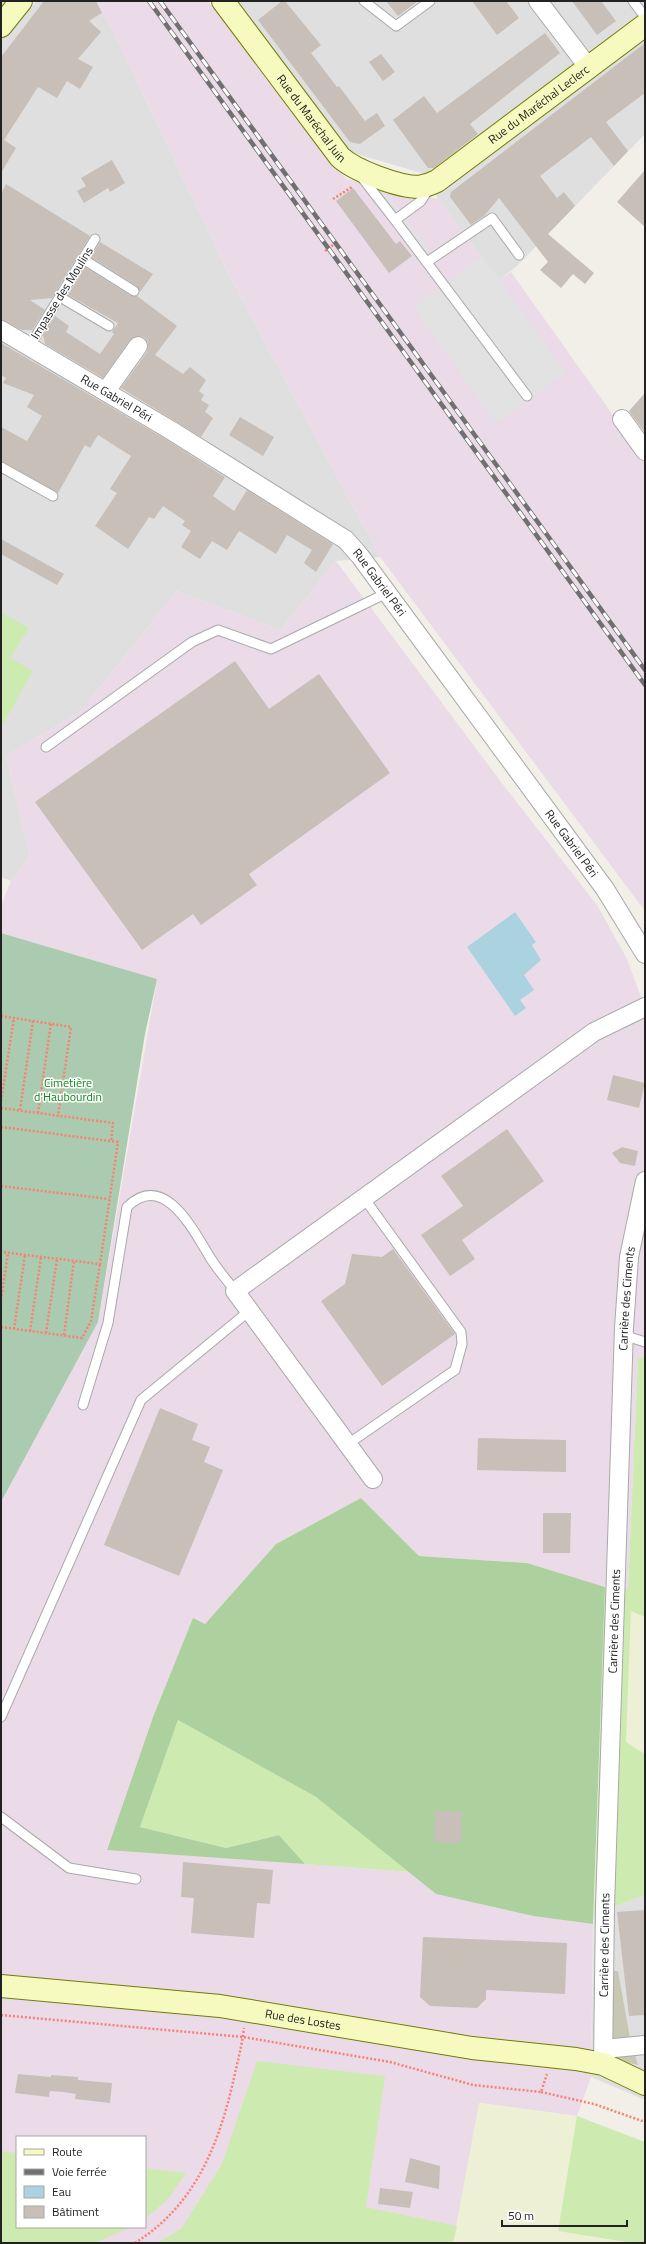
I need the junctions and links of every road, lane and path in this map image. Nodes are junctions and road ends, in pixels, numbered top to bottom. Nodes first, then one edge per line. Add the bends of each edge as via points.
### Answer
1 (21, 1) edge
2 (223, 1) edge
3 (364, 1) edge
4 (430, 1) edge
5 (538, 1) edge
6 (633, 1) edge
7 (645, 17) edge
8 (645, 25) edge
9 (1, 26) edge
10 (589, 68) junction
11 (359, 174) junction
12 (432, 184) junction
13 (333, 199) dead end
14 (395, 220) junction
15 (95, 239) dead end
16 (337, 242) dead end
17 (325, 251) dead end
18 (519, 255) dead end
19 (83, 259) junction
20 (426, 262) junction
21 (134, 291) dead end
22 (60, 297) junction
23 (109, 326) dead end
24 (1, 330) edge
25 (138, 346) dead end
26 (29, 347) junction
27 (106, 391) junction
28 (528, 396) dead end
29 (622, 419) dead end
30 (645, 451) edge
31 (1, 467) edge
32 (53, 496) dead end
33 (387, 593) junction
34 (46, 747) dead end
35 (645, 954) edge
36 (645, 1007) edge
37 (1, 1016) edge
38 (14, 1018) junction
39 (33, 1021) junction
40 (51, 1024) junction
41 (1, 1101) edge
42 (1, 1108) edge
43 (20, 1110) junction
44 (38, 1113) junction
45 (58, 1116) junction
46 (1, 1127) edge
47 (111, 1140) junction
48 (645, 1181) edge
49 (1, 1186) edge
50 (364, 1198) junction
51 (110, 1199) junction
52 (1, 1252) edge
53 (8, 1253) junction
54 (26, 1255) junction
55 (40, 1257) junction
56 (57, 1259) junction
57 (74, 1261) junction
58 (100, 1264) junction
59 (235, 1291) junction
60 (1, 1300) edge
61 (250, 1310) junction
62 (1, 1327) edge
63 (14, 1329) junction
64 (30, 1331) junction
65 (46, 1333) junction
66 (64, 1335) junction
67 (623, 1335) junction
68 (645, 1342) edge
69 (83, 1405) dead end
70 (348, 1444) junction
71 (373, 1479) dead end
72 (1, 1717) edge
73 (1, 1817) edge
74 (136, 1879) dead end
75 (1, 1986) edge
76 (246, 2010) junction
77 (1, 2015) edge
78 (244, 2037) junction
79 (645, 2045) edge
80 (557, 2057) junction
81 (604, 2057) junction
82 (645, 2084) edge
83 (541, 2092) junction
84 (645, 2122) edge
85 (135, 2243) edge

1 - 9 main road
2 - 11 main road, Rue du Maréchal Juin via 334,150
3 - 4 lane via 396,26
5 - 10 street
6 - 7 lane
8 - 10 main road, Rue du Maréchal Leclerc
10 - 12 main road, Rue du Maréchal Leclerc
11 - 12 main road, Rue du Maréchal Juin via 413,186
11 - 13 path
11 - 14 lane
12 - 14 lane via 421,202
14 - 20 lane
15 - 19 lane, Impasse des Moulins
16 - 17 path
18 - 20 lane via 492,218
19 - 21 lane
19 - 22 lane, Impasse des Moulins
20 - 28 lane
22 - 23 lane
22 - 26 lane, Impasse des Moulins
24 - 26 street, Rue Gabriel Péri
25 - 27 street
26 - 27 street, Rue Gabriel Péri
27 - 33 street, Rue Gabriel Péri via 337,533 354,548
29 - 30 street
31 - 32 lane
33 - 34 lane via 271,649 218,630 192,642
33 - 35 street, Rue Gabriel Péri via 605,889
36 - 50 street via 594,1032
37 - 38 path
38 - 39 path
38 - 41 path
39 - 40 path
39 - 43 path
40 - 44 path
40 - 45 path via 71,1026
42 - 43 path
43 - 44 path
44 - 45 path
45 - 47 path via 113,1123
46 - 47 path
47 - 51 path via 118,1142
48 - 67 street, Carrière des Ciments via 629,1257
49 - 51 path
50 - 59 street
50 - 70 lane via 461,1332 462,1344 455,1370
51 - 58 path
52 - 53 path
53 - 54 path
53 - 60 path
54 - 55 path
54 - 63 path
55 - 56 path
55 - 64 path
56 - 57 path
56 - 65 path
57 - 58 path
57 - 66 path
58 - 66 path via 91,1322 82,1338
59 - 61 street
59 - 69 lane via 178,1209 168,1201 155,1196 137,1197 127,1207 108,1323
61 - 70 street
61 - 72 lane via 141,1400
62 - 63 path
63 - 64 path
64 - 65 path
65 - 66 path
67 - 68 lane
67 - 81 street, Carrière des Ciments via 605,1907
70 - 71 street
73 - 74 lane via 69,1868
75 - 76 main road, Rue des Lostes
76 - 78 path
76 - 80 main road, Rue des Lostes via 450,2044
77 - 78 path
78 - 83 path via 390,2062 473,2084
78 - 85 path via 222,2125 210,2157 183,2200 159,2225
79 - 81 street, Rue des Lostes
80 - 81 main road, Rue des Lostes
80 - 83 path
81 - 82 main road
83 - 84 path via 594,2104

